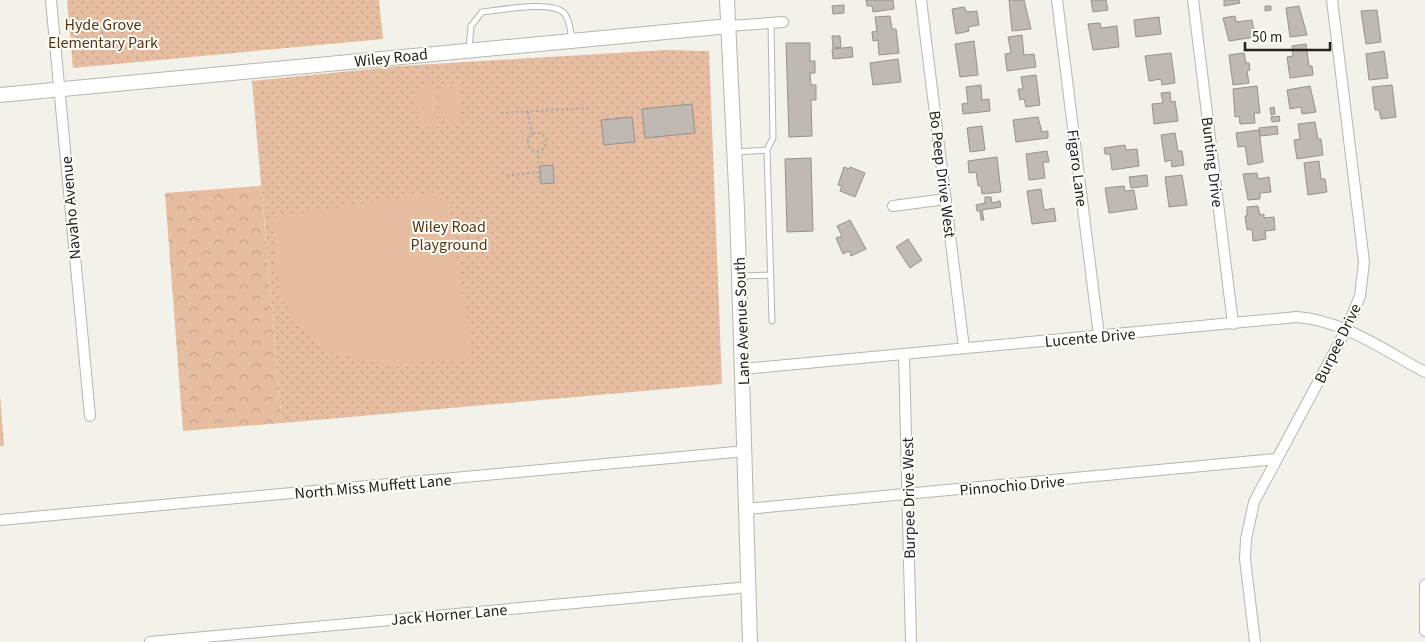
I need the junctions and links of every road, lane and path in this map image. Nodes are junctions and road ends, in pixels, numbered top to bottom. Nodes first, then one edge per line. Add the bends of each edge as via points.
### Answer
1 (51, 0) edge
2 (727, 0) edge
3 (921, 0) edge
4 (1057, 0) edge
5 (1193, 0) edge
6 (1332, 0) edge
7 (783, 22) dead end
8 (771, 23) junction
9 (729, 26) junction
10 (572, 40) junction
11 (469, 50) junction
12 (59, 89) junction
13 (0, 95) edge
14 (590, 108) dead end
15 (528, 112) junction
16 (501, 113) dead end
17 (532, 134) junction
18 (767, 150) junction
19 (538, 151) junction
20 (735, 152) junction
21 (537, 172) junction
22 (507, 176) dead end
23 (539, 182) dead end
24 (946, 199) junction
25 (893, 206) dead end
26 (771, 275) junction
27 (740, 276) junction
28 (772, 321) dead end
29 (1233, 324) junction
30 (1346, 330) junction
31 (1099, 336) junction
32 (964, 348) junction
33 (904, 355) junction
34 (743, 369) junction
35 (1425, 372) edge
36 (90, 416) dead end
37 (746, 452) junction
38 (1276, 459) junction
39 (908, 494) junction
40 (748, 509) junction
41 (0, 520) edge
42 (1425, 585) edge
43 (748, 587) junction
44 (1425, 631) edge
45 (150, 642) edge
46 (750, 642) edge
47 (911, 642) edge
48 (1255, 642) edge

1 - 12 street, Navaho Avenue
2 - 9 street, Lane Avenue South
3 - 24 street, Bo Peep Drive West
4 - 31 street, Figaro Lane
5 - 29 street, Bunting Drive
6 - 30 street, Burpee Drive via 1364,262 1360,296
7 - 8 street, Wiley Road
8 - 9 street, Wiley Road
8 - 18 lane via 773,138
9 - 10 street, Wiley Road
9 - 20 street, Lane Avenue South
10 - 11 street, Wiley Road
10 - 11 lane via 568,17 546,6 482,12 471,26
11 - 12 street, Wiley Road
12 - 13 street, Wiley Road
12 - 36 street, Navaho Avenue
14 - 15 path
15 - 16 path
15 - 17 path
17 - 19 path via 528,145
17 - 19 path via 540,133 546,140 543,149
18 - 20 lane
18 - 26 lane
19 - 21 path
20 - 27 street, Lane Avenue South
21 - 22 path
21 - 23 path
24 - 25 street
24 - 32 street, Bo Peep Drive West
26 - 27 lane
26 - 28 lane
27 - 34 street, Lane Avenue South
29 - 30 street, Lucente Drive via 1298,318 1321,320
29 - 31 street, Lucente Drive
30 - 35 street, Lucente Drive
30 - 38 street, Burpee Drive
31 - 32 street, Lucente Drive
32 - 33 street, Lucente Drive
33 - 34 street, Lucente Drive
33 - 39 street, Burpee Drive West
34 - 37 street, Lane Avenue South
37 - 40 street, Lane Avenue South
37 - 41 street, North Miss Muffett Lane
38 - 39 street, Pinnochio Drive
38 - 48 street, Burpee Drive via 1254,502 1246,539 1245,559
39 - 40 street, Pinnochio Drive
39 - 47 street, Burpee Drive West
40 - 43 street, Lane Avenue South
42 - 44 street
43 - 45 street, Jack Horner Lane
43 - 46 street, Lane Avenue South

